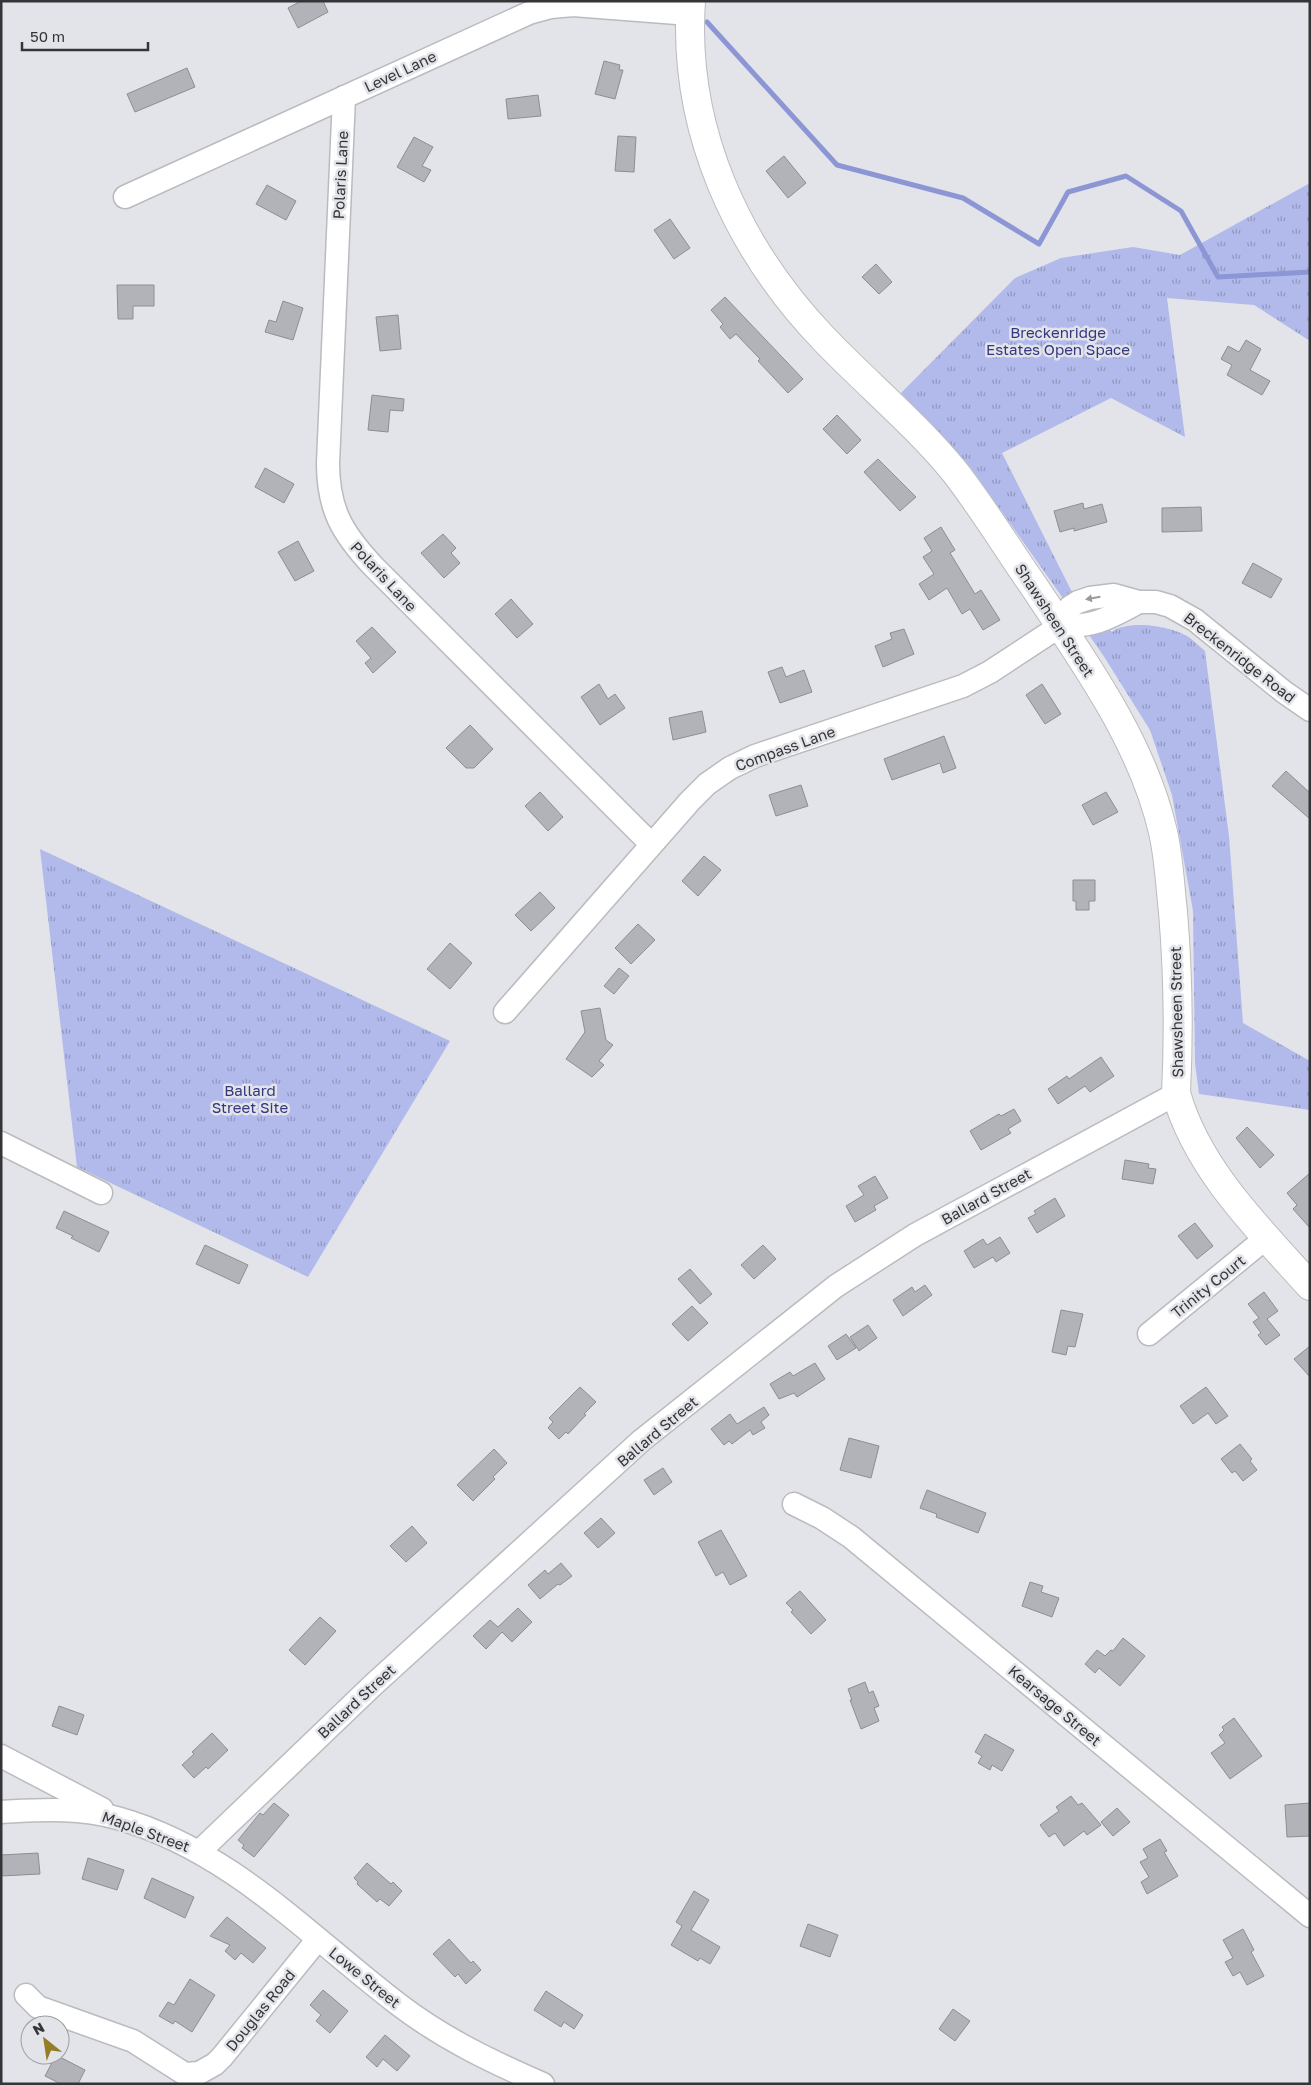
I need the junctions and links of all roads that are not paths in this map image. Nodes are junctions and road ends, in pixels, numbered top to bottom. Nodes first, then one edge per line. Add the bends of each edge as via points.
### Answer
1 (690, 8) edge
2 (344, 97) junction
3 (125, 197) dead end
4 (1060, 626) junction
5 (1310, 710) edge
6 (651, 844) junction
7 (505, 1012) dead end
8 (1176, 1094) junction
9 (1, 1143) edge
10 (101, 1193) dead end
11 (1266, 1238) junction
12 (1310, 1286) edge
13 (1149, 1334) dead end
14 (794, 1504) dead end
15 (1, 1756) edge
16 (1, 1812) edge
17 (118, 1818) junction
18 (200, 1851) junction
19 (1310, 1916) edge
20 (318, 1939) junction
21 (26, 1994) dead end
22 (543, 2084) edge

1 - 2 street, Level Lane via 551,7 508,22
1 - 4 main road, Shawsheen Street via 691,61 699,109 708,152 731,209 776,281 813,327 955,472
2 - 3 street, Level Lane
2 - 6 street, Polaris Lane via 328,463 334,512 346,533 373,566
4 - 5 street, Breckenridge Road via 1070,608 1084,600 1114,595 1139,602 1156,602 1182,611
4 - 6 street, Compass Lane via 990,672 956,689 780,747 730,768 707,784
4 - 8 main road, Shawsheen Street via 1132,746 1163,833 1177,960
6 - 7 street, Compass Lane
8 - 11 main road, Shawsheen Street via 1195,1141 1242,1211
8 - 18 street, Ballard Street via 915,1235 836,1286 642,1440 372,1686
9 - 10 street
11 - 12 main road, Shawsheen Street
11 - 13 street, Trinity Court
14 - 19 street, Kearsage Street via 852,1537
15 - 17 street
16 - 17 street, Maple Street via 69,1810
17 - 18 street, Maple Street
18 - 20 street, Lowe Street via 265,1896
20 - 21 street, Douglas Road via 222,2057 195,2074 181,2072 118,2034 38,2007
20 - 22 street, Lowe Street via 427,2025 482,2056

